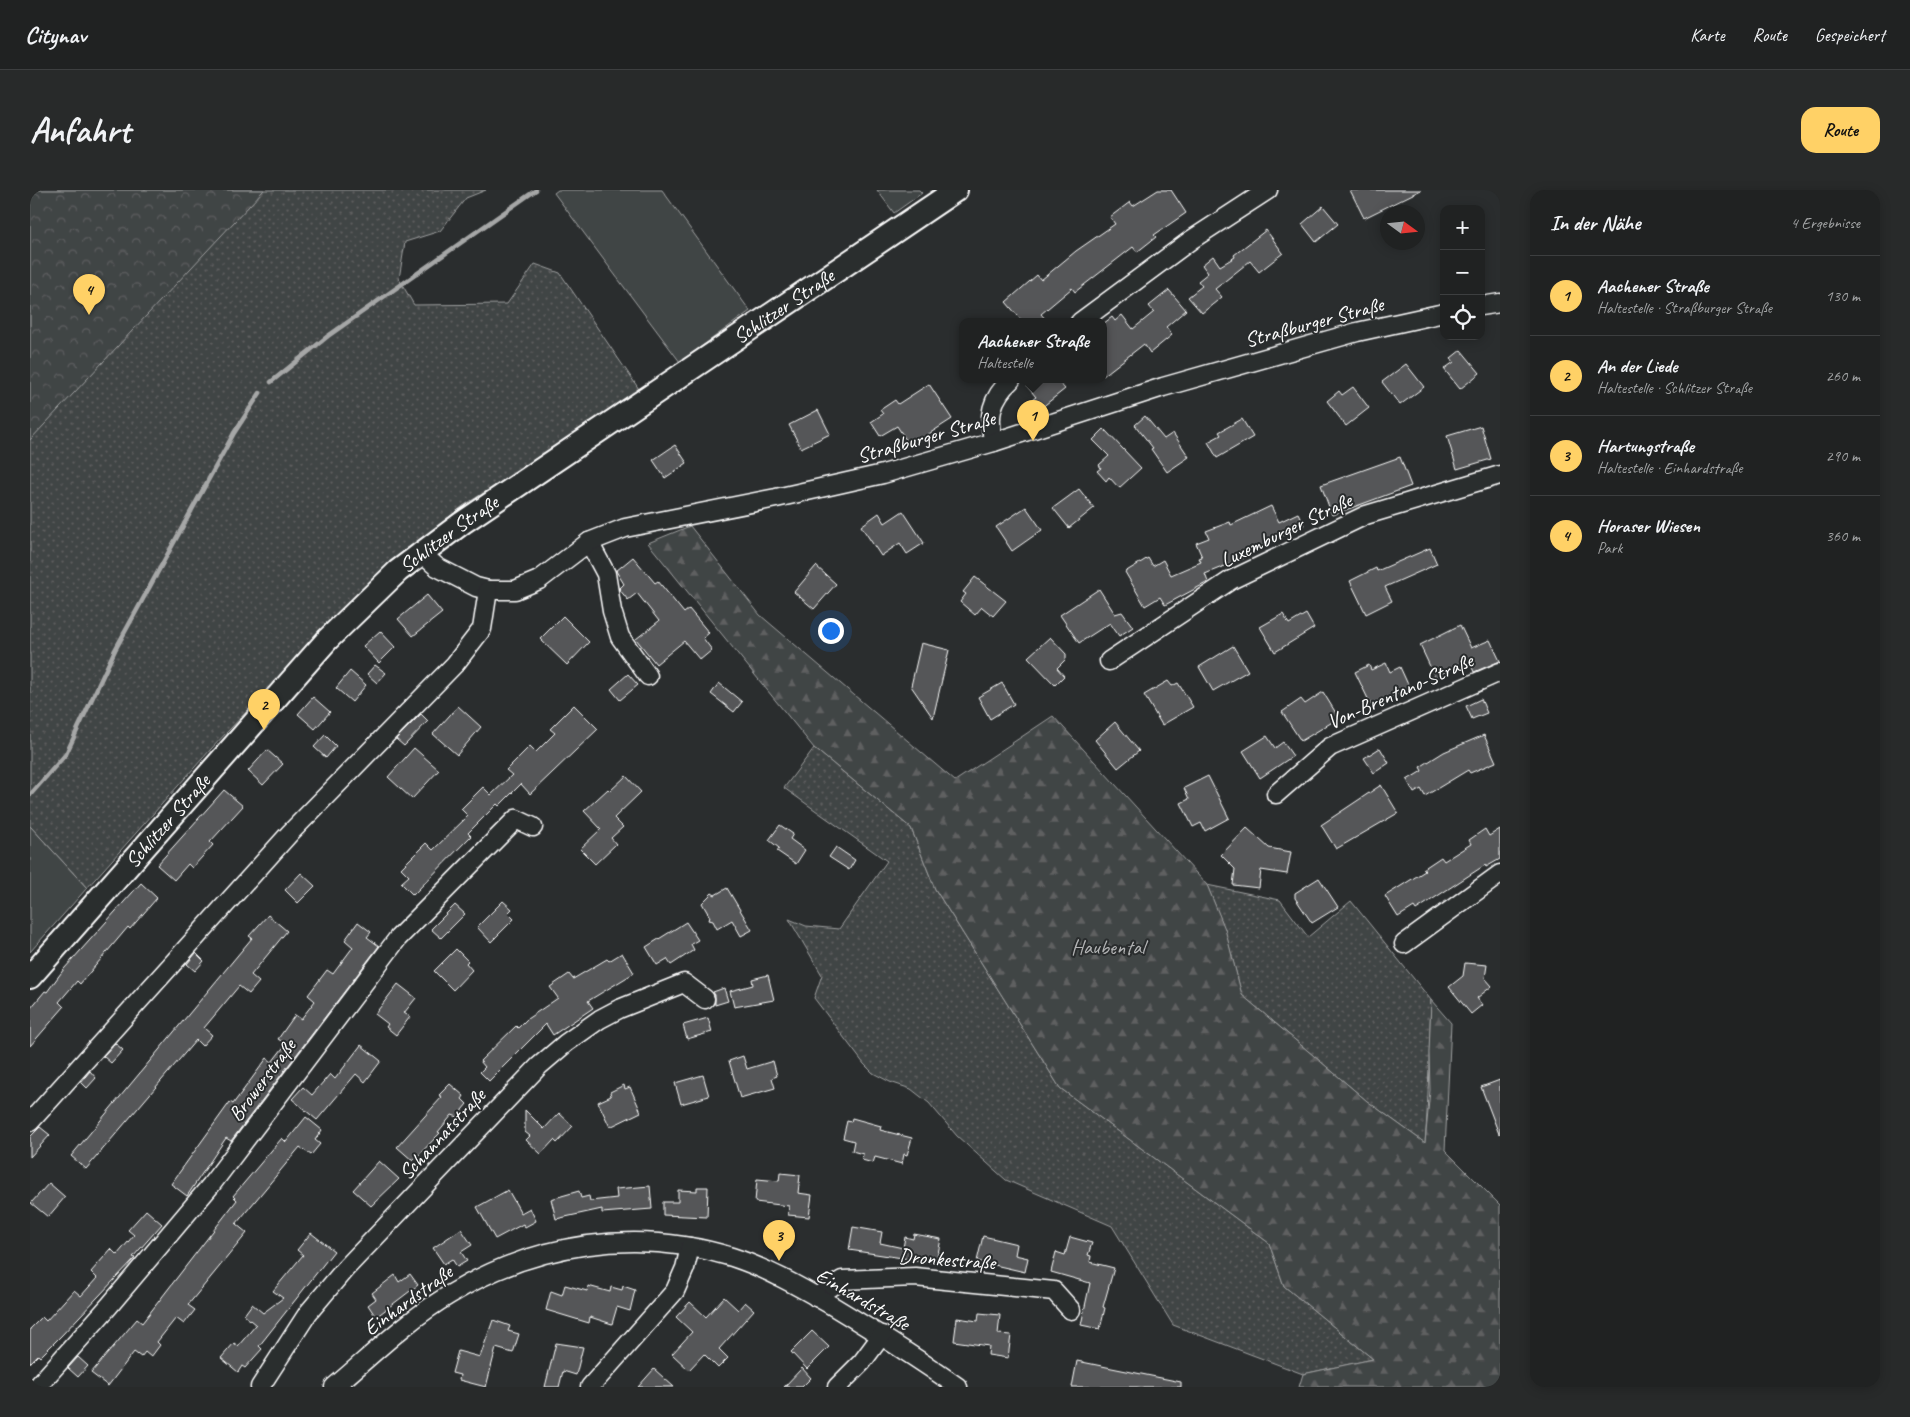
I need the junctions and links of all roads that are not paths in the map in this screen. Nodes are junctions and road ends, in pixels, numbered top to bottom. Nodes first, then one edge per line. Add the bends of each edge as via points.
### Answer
1 (956, 190) edge
2 (1268, 190) edge
3 (1500, 303) edge
4 (1485, 305) edge
5 (1440, 314) edge
6 (1085, 318) edge
7 (1008, 383) edge
8 (994, 442) junction
9 (1500, 475) edge
10 (590, 542) junction
11 (420, 552) junction
12 (488, 590) junction
13 (1109, 661) dead end
14 (1500, 672) edge
15 (648, 676) dead end
16 (1276, 794) dead end
17 (533, 827) dead end
18 (1500, 874) edge
19 (1404, 944) dead end
20 (30, 977) edge
21 (705, 999) dead end
22 (30, 1122) edge
23 (690, 1247) junction
24 (816, 1297) junction
25 (1071, 1310) dead end
26 (882, 1335) junction
27 (37, 1387) edge
28 (260, 1387) edge
29 (334, 1387) edge
30 (590, 1387) edge
31 (836, 1387) edge
32 (958, 1387) edge

1 - 11 main road, Schlitzer Straße
2 - 6 street via 1191,240
3 - 4 street
5 - 8 street, Straßburger Straße via 1357,332 1163,387
7 - 8 street via 991,410
8 - 10 street, Straßburger Straße via 830,486 635,526
9 - 13 street, Luxemburger Straße via 1357,520 1231,580
10 - 12 street, Straßburger Straße via 525,587
10 - 15 street via 606,574 620,637
11 - 12 street, Straßburger Straße via 453,576
11 - 20 main road, Schlitzer Straße via 376,590 315,653
12 - 22 street via 482,629 455,664 290,833
14 - 16 street, Von-Brentano-Straße via 1330,746
17 - 27 street, Browerstraße via 516,819 398,938 211,1185
18 - 19 street
21 - 28 street, Schannatstraße via 684,984 644,999 600,1019 546,1060 345,1269 308,1313
23 - 24 street, Einhardstraße via 744,1261
23 - 29 street, Einhardstraße via 660,1243 601,1243 557,1250 512,1264 468,1283 428,1308
23 - 30 street via 674,1291
24 - 25 street, Dronkestraße via 842,1280 914,1277 1054,1291
24 - 26 street, Einhardstraße
26 - 31 street via 862,1362
26 - 32 street, Einhardstraße

